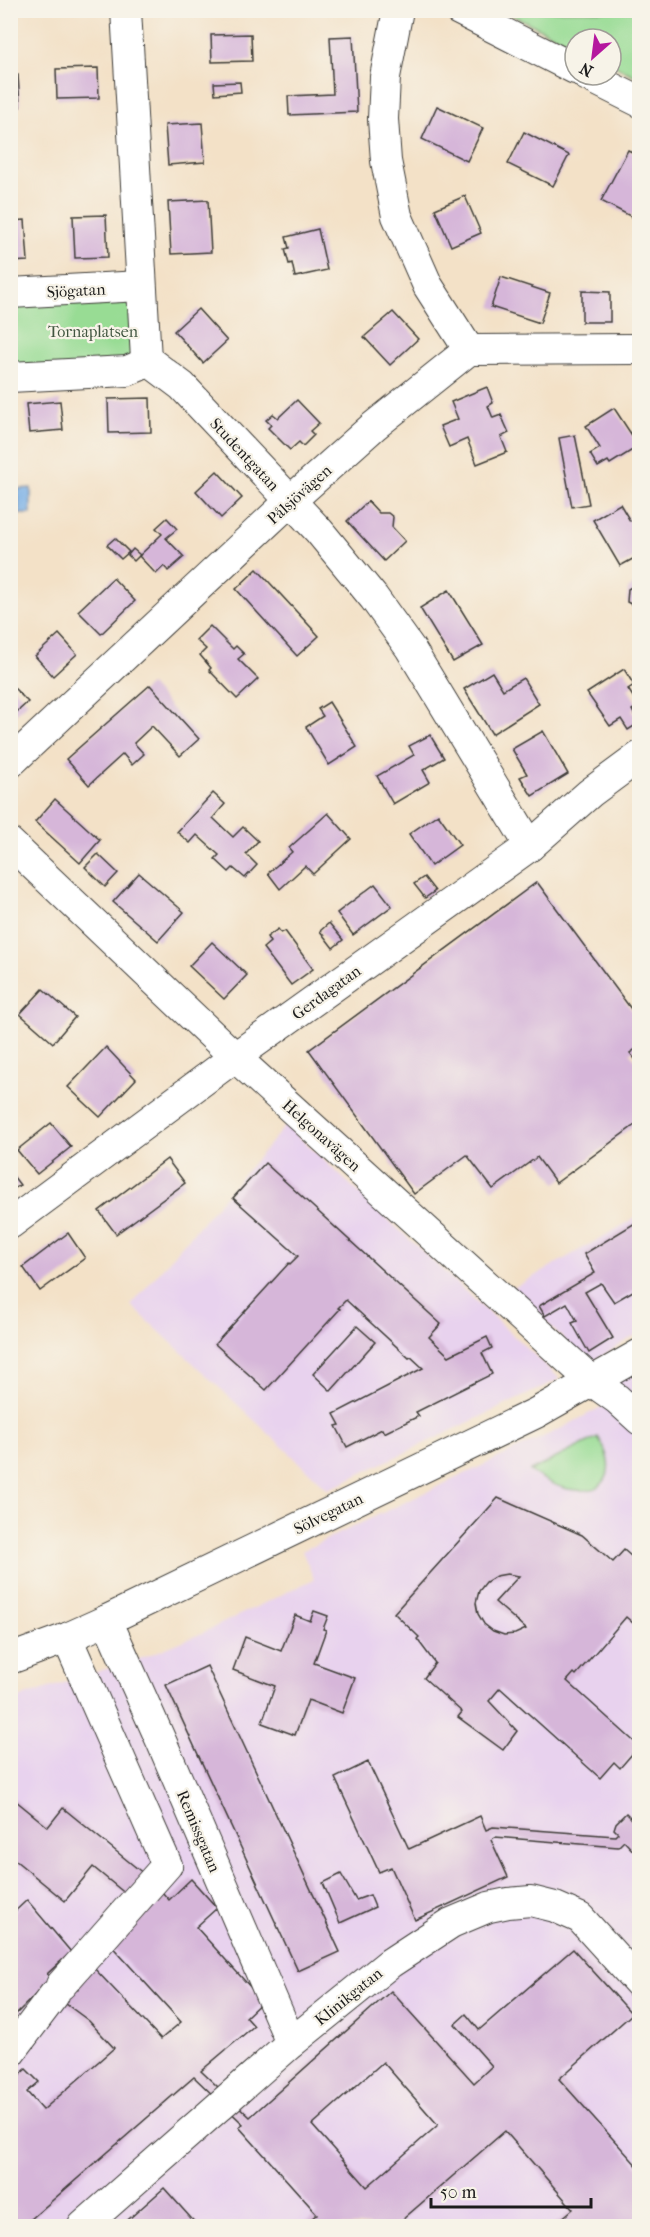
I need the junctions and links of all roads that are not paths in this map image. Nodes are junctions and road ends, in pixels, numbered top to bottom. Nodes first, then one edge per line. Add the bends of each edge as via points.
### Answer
1 (126, 10) edge
2 (398, 10) edge
3 (459, 10) edge
4 (563, 63) edge
5 (610, 87) edge
6 (639, 102) edge
7 (141, 286) junction
8 (10, 293) edge
9 (639, 349) edge
10 (469, 350) junction
11 (146, 359) junction
12 (10, 377) edge
13 (290, 501) junction
14 (639, 756) edge
15 (10, 763) edge
16 (10, 843) edge
17 (530, 846) junction
18 (235, 1057) junction
19 (10, 1224) edge
20 (639, 1354) edge
21 (593, 1382) junction
22 (639, 1420) edge
23 (107, 1620) junction
24 (67, 1638) junction
25 (10, 1659) edge
26 (639, 1984) edge
27 (291, 2043) junction
28 (10, 2053) edge
29 (83, 2226) edge

1 - 7 street
2 - 10 street via 385,77 383,119 386,161 397,216 428,286
3 - 4 street
5 - 6 street
7 - 8 street, Sjögatan
7 - 11 street
9 - 10 street
10 - 13 street, Pålsjövägen via 374,426
11 - 12 street via 128,371
11 - 13 street, Studentgatan via 182,386
13 - 15 street, Pålsjövägen
13 - 17 street, Studentgatan via 374,598 410,648
14 - 17 street, Gerdagatan
16 - 18 street, Helgonavägen
17 - 18 street, Gerdagatan
18 - 19 street, Gerdagatan
18 - 21 street, Helgonavägen
20 - 21 street, Sölvegatan
21 - 22 street, Helgonavägen
21 - 23 street, Sölvegatan
23 - 24 street, Sölvegatan
23 - 27 street, Remissgatan
24 - 25 street, Sölvegatan
24 - 28 street via 167,1865 58,1990
26 - 27 street, Klinikgatan via 580,1918 531,1901 508,1903 461,1919 431,1936 390,1963
27 - 29 street, Klinikgatan

